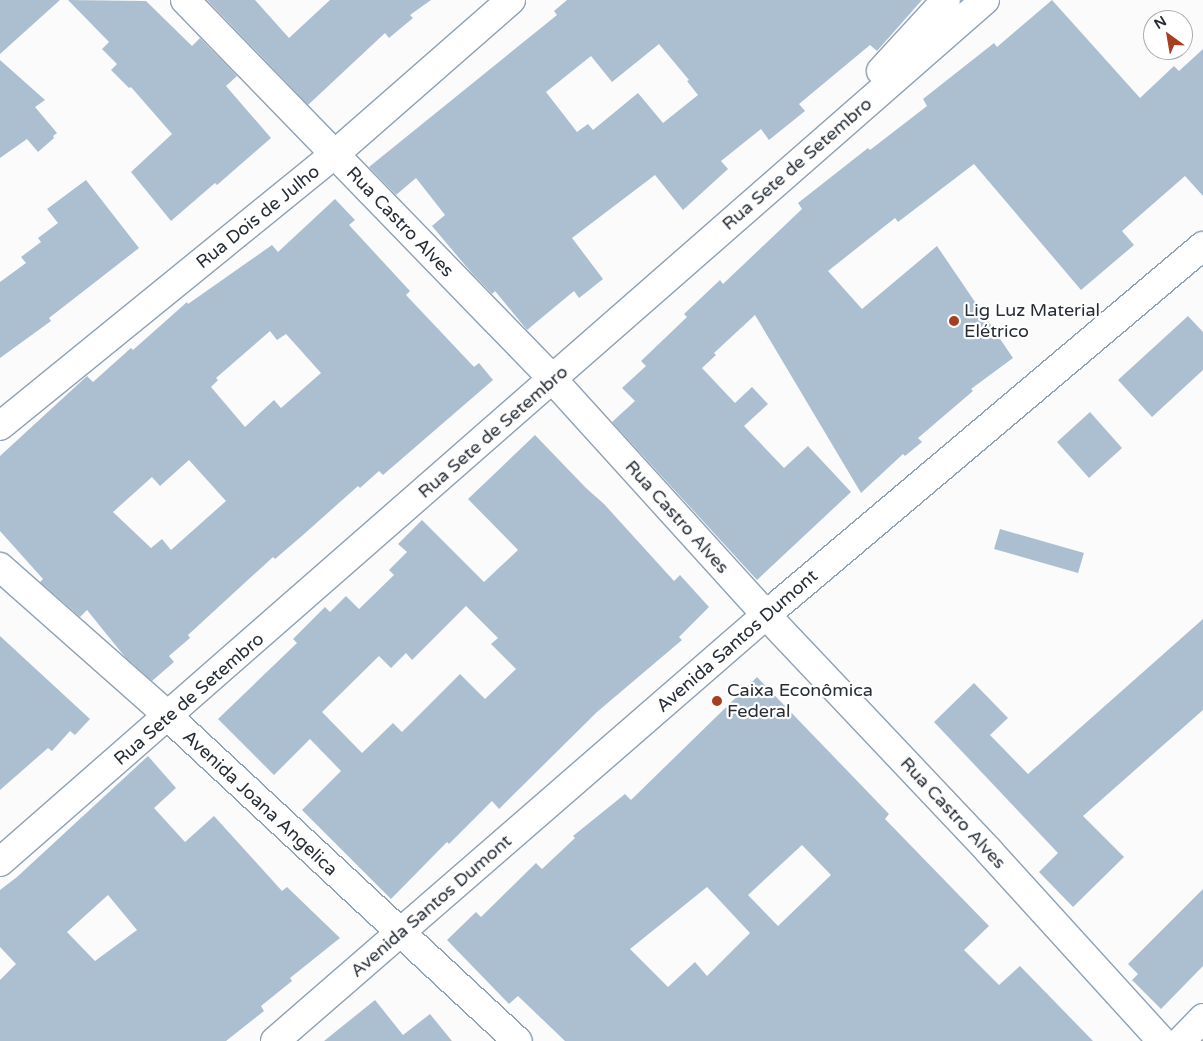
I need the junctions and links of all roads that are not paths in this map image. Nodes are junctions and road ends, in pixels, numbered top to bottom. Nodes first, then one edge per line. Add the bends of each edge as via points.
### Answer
1 (184, 0) edge
2 (511, 0) edge
3 (946, 0) edge
4 (985, 0) edge
5 (335, 154) junction
6 (1203, 246) edge
7 (548, 376) junction
8 (0, 426) edge
9 (0, 567) edge
10 (766, 615) junction
11 (163, 712) junction
12 (0, 840) edge
13 (0, 862) edge
14 (400, 932) junction
15 (1203, 1018) edge
16 (275, 1041) edge
17 (518, 1041) edge
18 (1162, 1041) edge
19 (1181, 1041) edge

1 - 5 street, Rua Castro Alves
2 - 5 street, Rua Dois de Julho
3 - 7 street, Rua Sete de Setembro via 854,102
4 - 7 street, Rua Sete de Setembro
5 - 7 street, Rua Castro Alves
5 - 8 street, Rua Dois de Julho
6 - 10 street, Avenida Santos Dumont
7 - 10 street, Rua Castro Alves
7 - 11 street, Rua Sete de Setembro
9 - 11 street, Avenida Joana Angelica
10 - 14 street, Avenida Santos Dumont
10 - 18 street, Rua Castro Alves via 988,850
11 - 12 street, Rua Sete de Setembro
11 - 13 street, Rua Sete de Setembro
11 - 14 street, Avenida Joana Angelica
14 - 16 street, Avenida Santos Dumont
14 - 17 street, Avenida Joana Angelica
15 - 19 street

